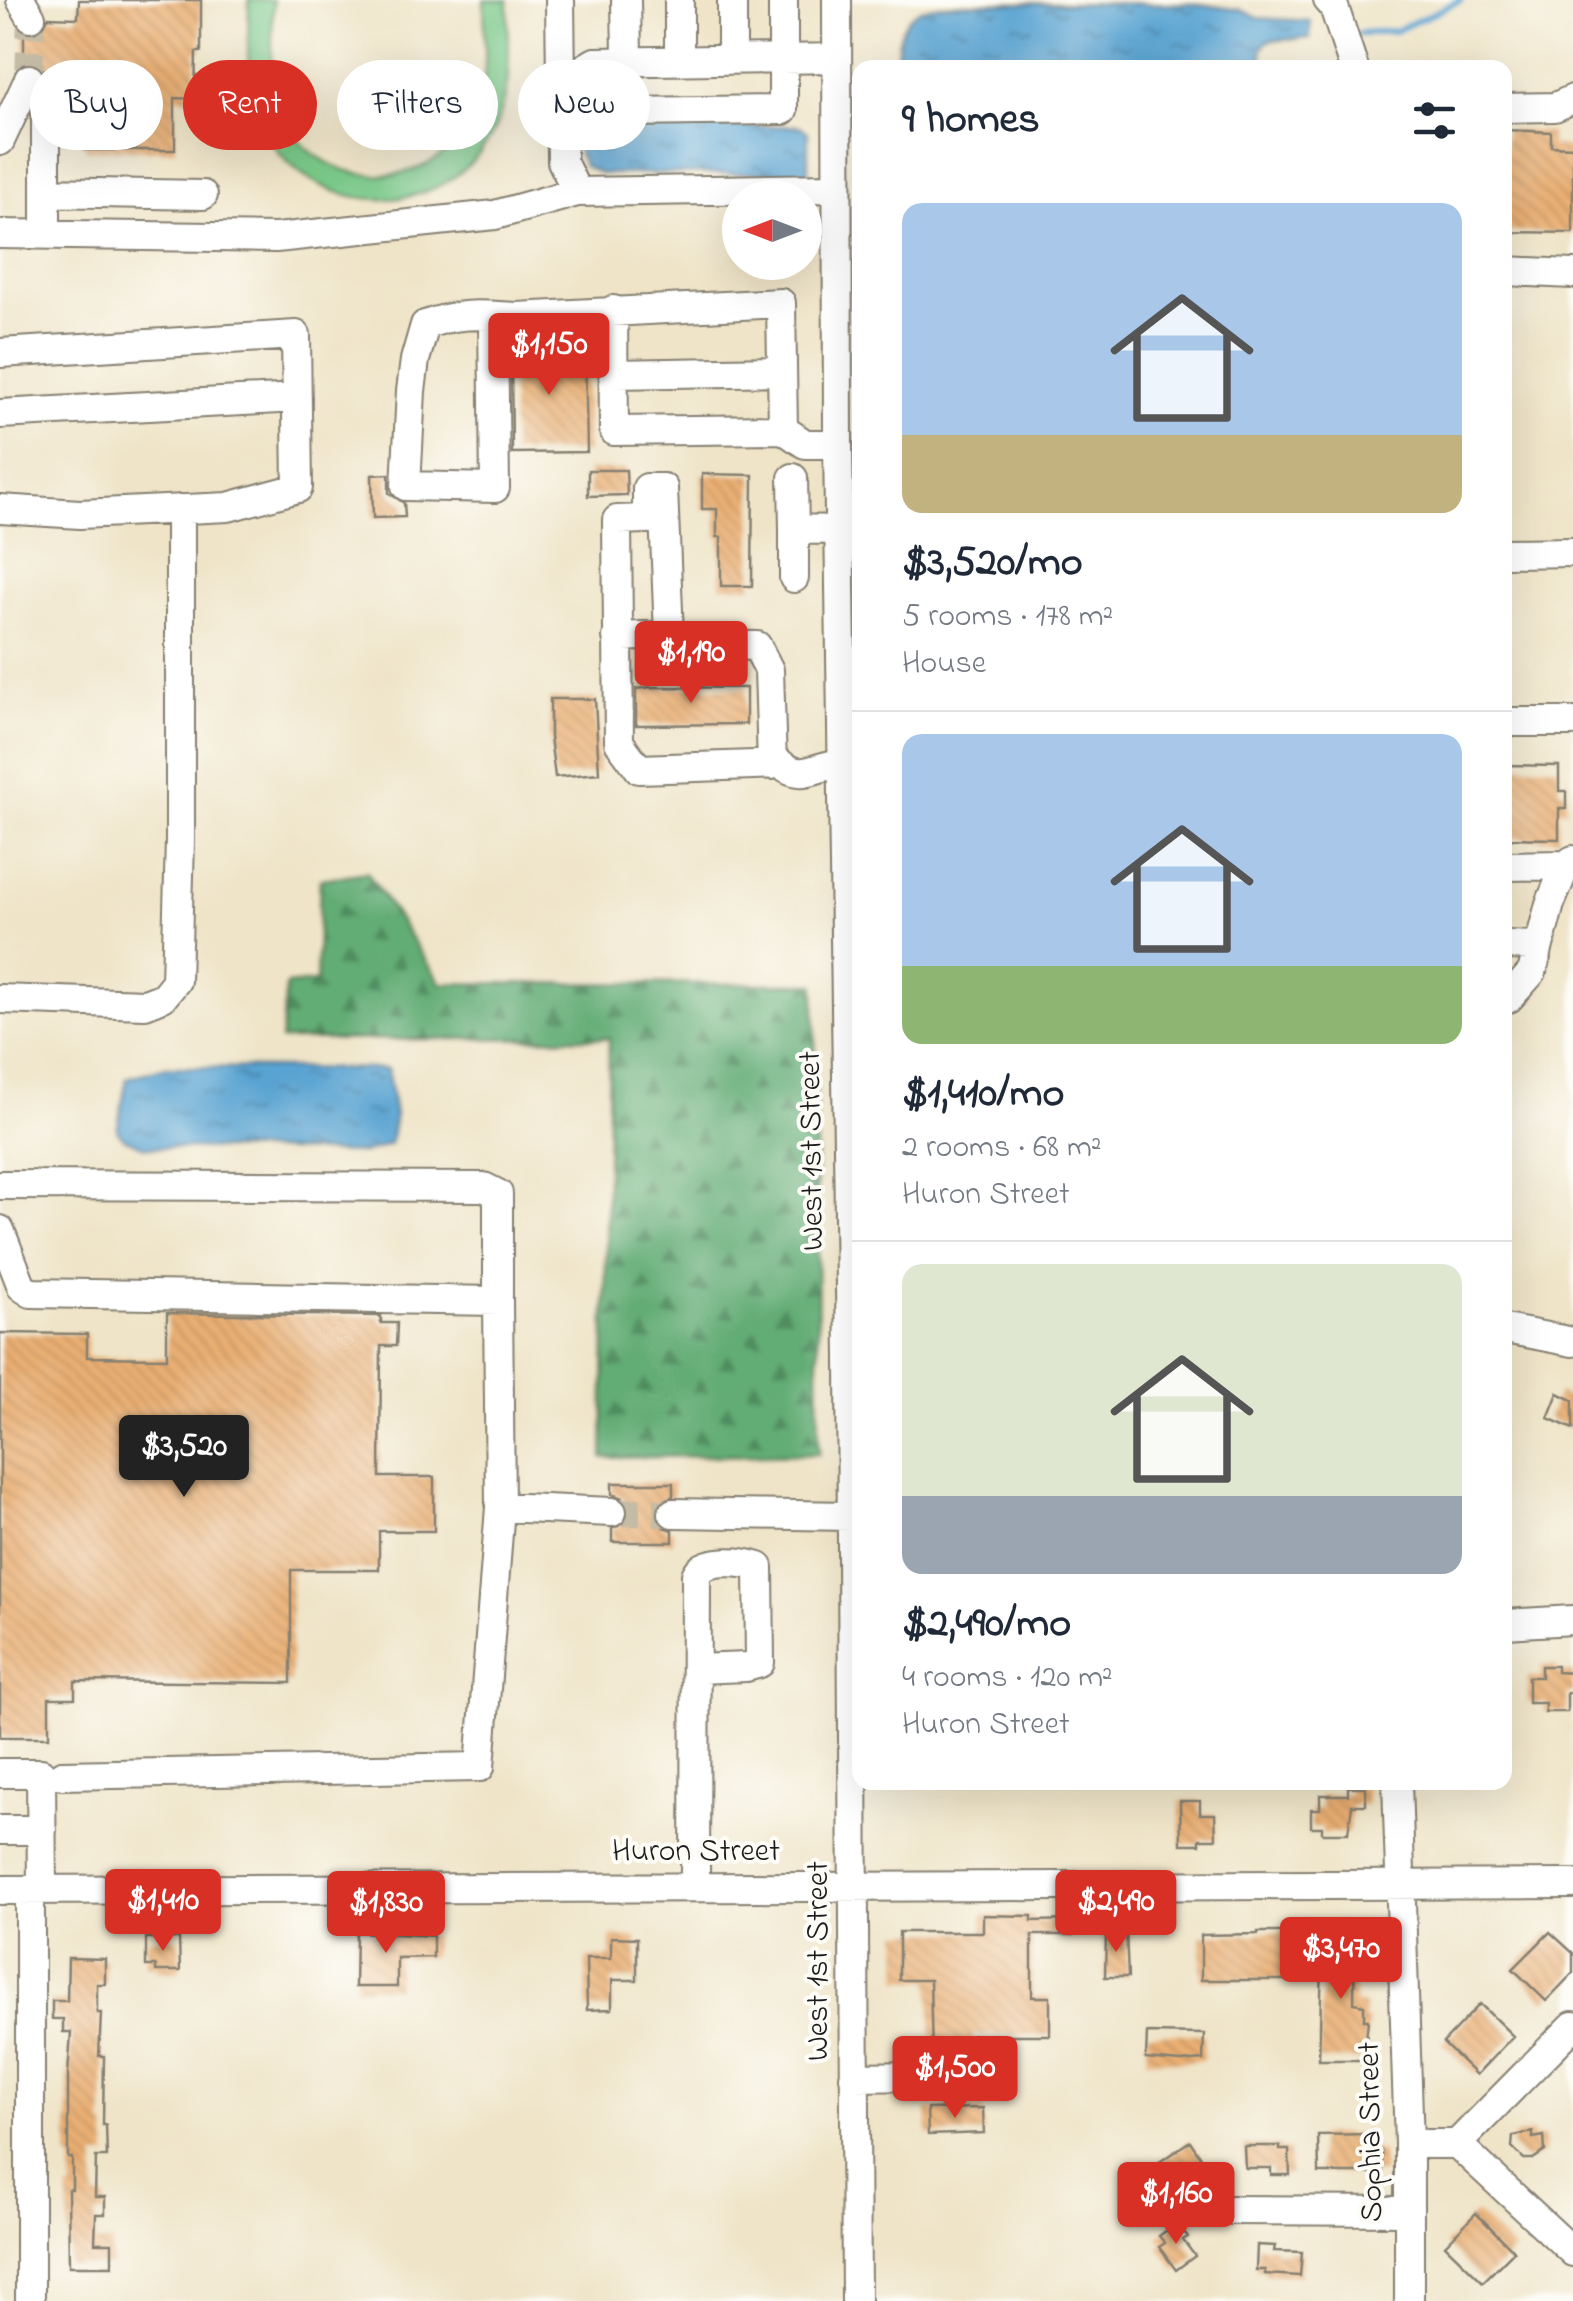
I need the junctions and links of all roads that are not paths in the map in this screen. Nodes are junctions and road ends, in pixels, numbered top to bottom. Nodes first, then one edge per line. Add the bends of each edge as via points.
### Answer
1 (560, 0) edge
2 (626, 0) edge
3 (679, 0) edge
4 (732, 0) edge
5 (783, 0) edge
6 (837, 0) edge
7 (1334, 2) edge
8 (783, 58) junction
9 (836, 58) junction
10 (560, 60) edge
11 (628, 60) edge
12 (732, 60) junction
13 (1352, 60) edge
14 (679, 61) junction
15 (650, 62) edge
16 (30, 79) tunnel mouth
17 (1573, 99) edge
18 (1512, 108) edge
19 (650, 112) edge
20 (0, 141) edge
21 (46, 150) edge
22 (562, 150) edge
23 (836, 188) junction
24 (46, 192) junction
25 (577, 192) junction
26 (156, 194) junction
27 (204, 195) dead end
28 (0, 234) edge
29 (46, 234) junction
30 (154, 236) junction
31 (1512, 271) edge
32 (1573, 274) edge
33 (613, 310) junction
34 (493, 316) junction
35 (0, 353) edge
36 (782, 372) junction
37 (614, 374) junction
38 (297, 398) junction
39 (849, 412) edge
40 (0, 414) edge
41 (783, 430) junction
42 (838, 444) junction
43 (793, 478) dead end
44 (0, 508) edge
45 (180, 509) junction
46 (794, 529) junction
47 (840, 530) junction
48 (1573, 552) edge
49 (1512, 553) edge
50 (794, 578) dead end
51 (668, 634) junction
52 (617, 637) junction
53 (1512, 722) edge
54 (1573, 722) edge
55 (834, 764) junction
56 (777, 765) junction
57 (1570, 862) edge
58 (1512, 866) edge
59 (1512, 945) edge
60 (1538, 946) junction
61 (1512, 994) edge
62 (0, 1000) edge
63 (0, 1185) edge
64 (0, 1230) edge
65 (852, 1272) edge
66 (498, 1301) junction
67 (1512, 1329) edge
68 (1573, 1342) edge
69 (852, 1452) edge
70 (500, 1507) junction
71 (612, 1512) tunnel mouth
72 (673, 1513) tunnel mouth
73 (850, 1516) junction
74 (1573, 1620) edge
75 (1512, 1624) edge
76 (696, 1668) dead end
77 (852, 1763) edge
78 (0, 1773) edge
79 (51, 1774) junction
80 (852, 1790) edge
81 (1396, 1790) edge
82 (5, 1830) edge
83 (42, 1830) junction
84 (1402, 1884) junction
85 (1573, 1884) edge
86 (853, 1886) junction
87 (695, 1887) junction
88 (0, 1890) edge
89 (36, 1890) junction
90 (1573, 2026) edge
91 (920, 2076) dead end
92 (854, 2077) junction
93 (1409, 2144) junction
94 (1458, 2144) junction
95 (1217, 2210) dead end
96 (1409, 2210) junction
97 (1573, 2252) edge
98 (30, 2301) edge
99 (856, 2301) edge
100 (1410, 2301) edge

1 - 10 street
2 - 11 street
3 - 14 street
4 - 12 street
5 - 8 street
6 - 9 street, West 1st Street
7 - 13 street
8 - 9 street
8 - 12 street
8 - 19 street via 783,110
9 - 23 street, West 1st Street
12 - 14 street
14 - 15 street
16 - 20 street
17 - 18 street via 1555,107
21 - 24 street
22 - 25 street
23 - 25 street
23 - 39 street, West 1st Street
24 - 26 street
24 - 29 street
25 - 30 street via 495,215 276,238
26 - 27 street
26 - 30 street
28 - 29 street
29 - 30 street
31 - 32 street
33 - 34 street
33 - 36 street via 782,302
33 - 37 street
34 - 34 street via 453,314 426,325 411,392 406,486 496,488
35 - 38 street via 296,335
36 - 37 street
36 - 41 street
37 - 41 street via 614,431
38 - 40 street
38 - 45 street via 298,488 228,507
39 - 42 street, West 1st Street
41 - 42 street via 806,444
42 - 47 street, West 1st Street
43 - 46 street
44 - 45 street via 80,514
45 - 62 street via 176,981 163,997 144,1004
46 - 47 street
46 - 50 street
47 - 55 street, West 1st Street
48 - 49 street
51 - 52 street
51 - 52 street via 663,488 647,488 648,519 617,520
51 - 56 street via 694,645 757,646 769,670
52 - 56 street via 619,742 639,768
53 - 54 street
55 - 56 street via 812,774
55 - 65 street, West 1st Street
57 - 58 street
57 - 60 street
59 - 60 street
60 - 61 street via 1532,972
63 - 66 street via 484,1188 498,1194
64 - 66 street via 22,1287 31,1292
66 - 70 street
67 - 68 street
69 - 73 street, West 1st Street
70 - 71 street
70 - 79 street via 480,1767
72 - 73 street
73 - 77 street, West 1st Street
74 - 75 street
76 - 87 street
78 - 79 street
79 - 83 street
80 - 86 street, West 1st Street
81 - 84 street, Sophia Street
82 - 83 street
83 - 89 street
84 - 85 street, Huron Street
84 - 86 street, Huron Street
84 - 93 street, Sophia Street
86 - 87 street, Huron Street
86 - 92 street, West 1st Street
87 - 89 street, Huron Street
88 - 89 street, Huron Street
89 - 98 street
90 - 94 street
91 - 92 street
92 - 99 street, West 1st Street
93 - 94 street
93 - 96 street, Sophia Street
94 - 97 street
95 - 96 street
96 - 100 street, Sophia Street

